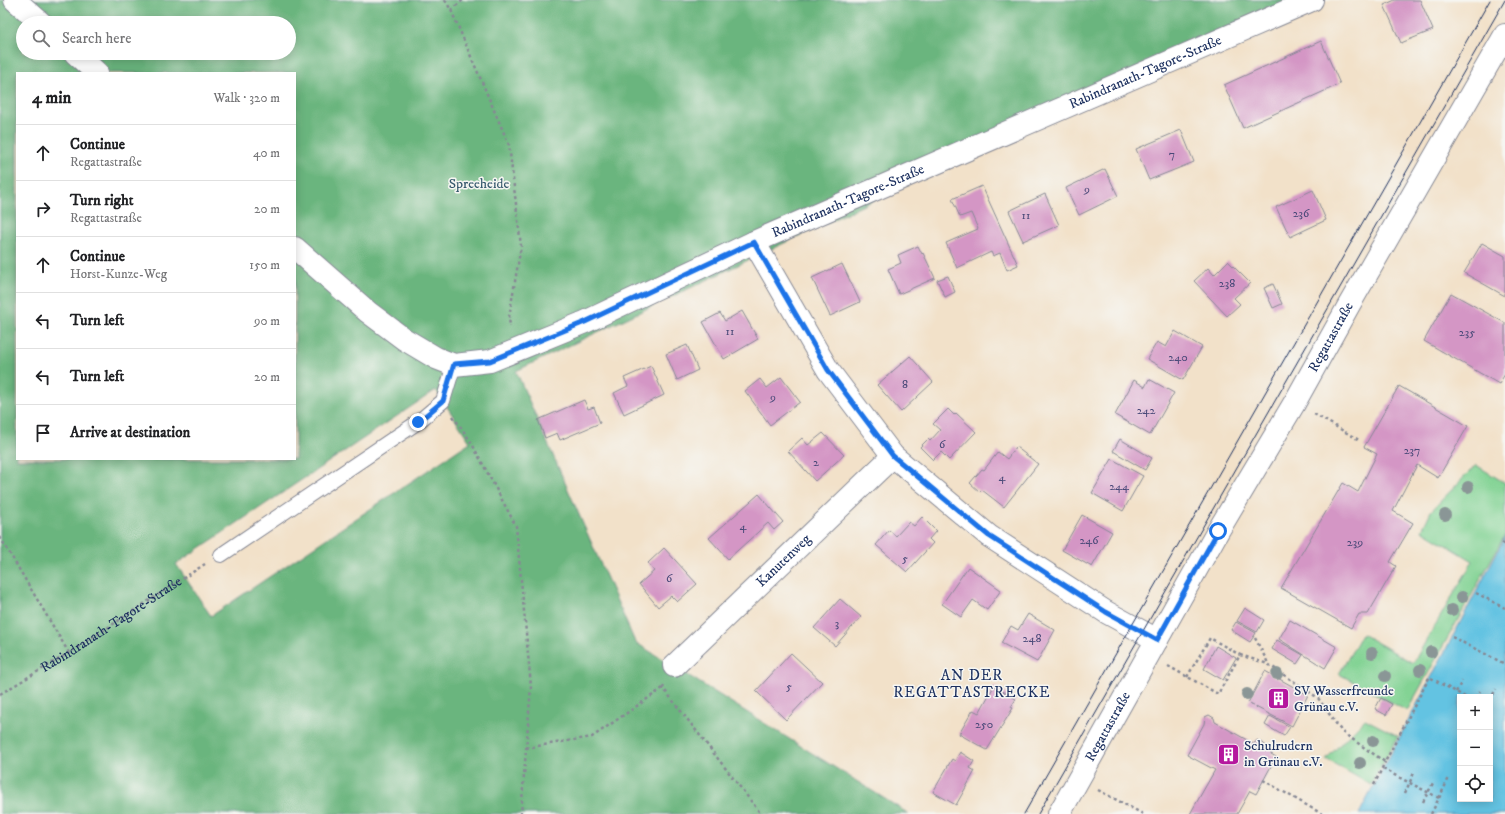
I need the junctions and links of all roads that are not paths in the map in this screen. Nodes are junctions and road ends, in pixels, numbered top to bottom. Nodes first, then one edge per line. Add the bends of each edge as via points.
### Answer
1 (15, 0) edge
2 (1312, 0) edge
3 (33, 16) edge
4 (1505, 35) edge
5 (83, 60) edge
6 (96, 72) edge
7 (754, 242) junction
8 (296, 249) edge
9 (454, 364) junction
10 (893, 456) junction
11 (221, 555) road end
12 (1153, 647) junction
13 (674, 666) road end
14 (1059, 814) edge

1 - 3 street
2 - 7 street, Rabindranath-Tagore-Straße
4 - 12 street, Regattastraße
5 - 6 street
7 - 9 street, Rabindranath-Tagore-Straße via 585,322 490,361
7 - 10 street via 828,370
8 - 9 street, Rabindranath-Tagore-Straße via 368,312 404,339 436,358
9 - 11 lane via 443,401 418,422
10 - 12 street via 989,536 1106,612
10 - 13 street, Kanutenweg
12 - 14 street, Regattastraße

